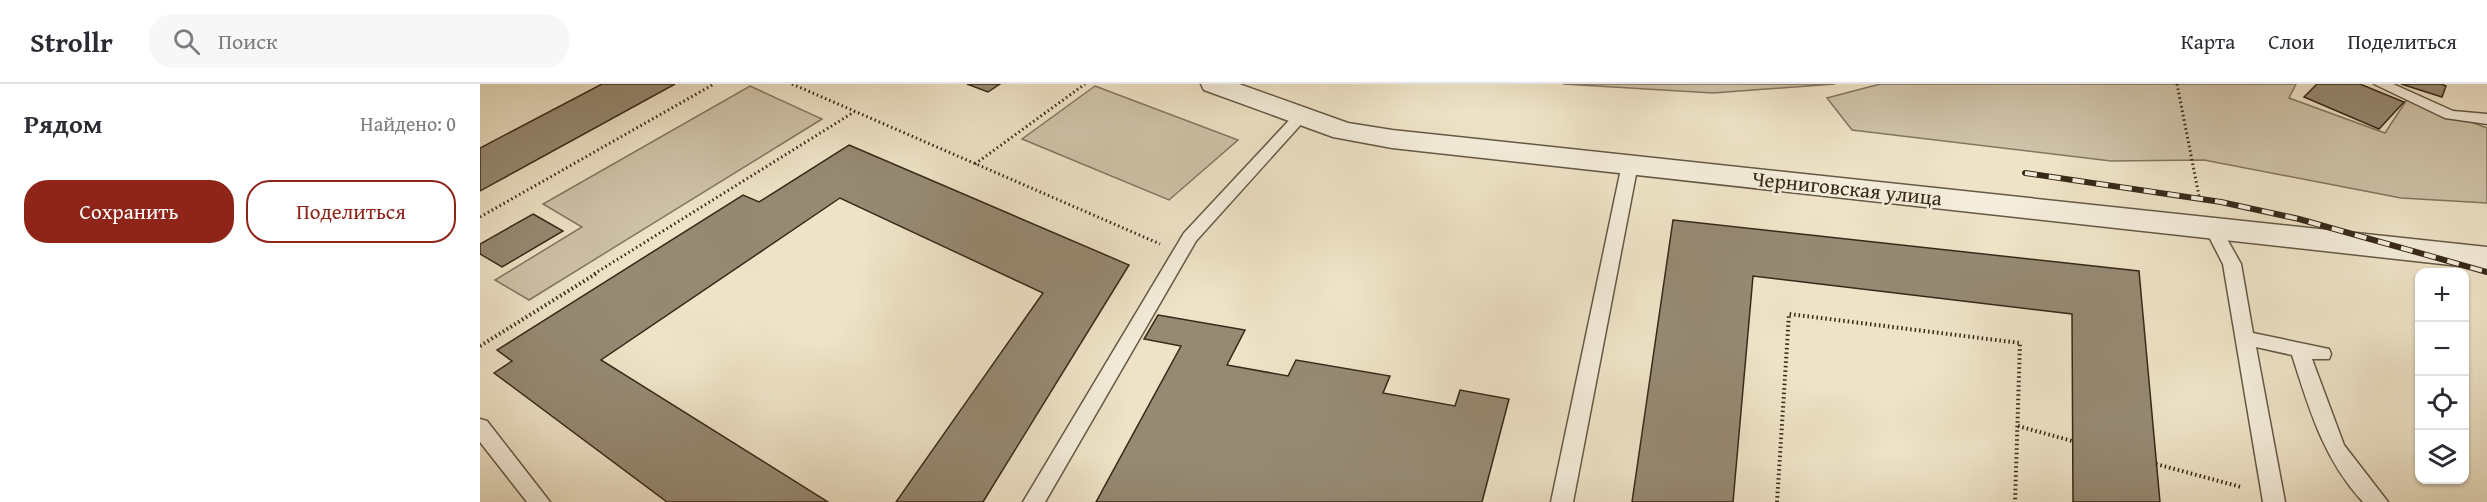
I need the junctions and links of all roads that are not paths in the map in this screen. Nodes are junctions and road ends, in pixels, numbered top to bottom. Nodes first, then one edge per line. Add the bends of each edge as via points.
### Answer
1 (1214, 84) edge
2 (2380, 84) edge
3 (1300, 117) junction
4 (2487, 119) edge
5 (1630, 165) junction
6 (2212, 227) junction
7 (2487, 258) edge
8 (2245, 338) junction
9 (2300, 350) junction
10 (2322, 354) dead end
11 (480, 427) edge
12 (539, 502) edge
13 (1034, 502) edge
14 (1562, 502) edge
15 (2274, 502) edge
16 (2377, 502) edge

1 - 3 street, Черниговская улица
2 - 4 lane via 2450,115
3 - 5 street, Черниговская улица via 1343,132
3 - 13 lane via 1190,237
5 - 6 street, Черниговская улица
5 - 14 lane
6 - 7 street, Черниговская улица
6 - 8 lane via 2232,264
8 - 9 lane
8 - 15 lane
9 - 10 lane
9 - 16 lane via 2330,442 2354,480
11 - 12 lane

